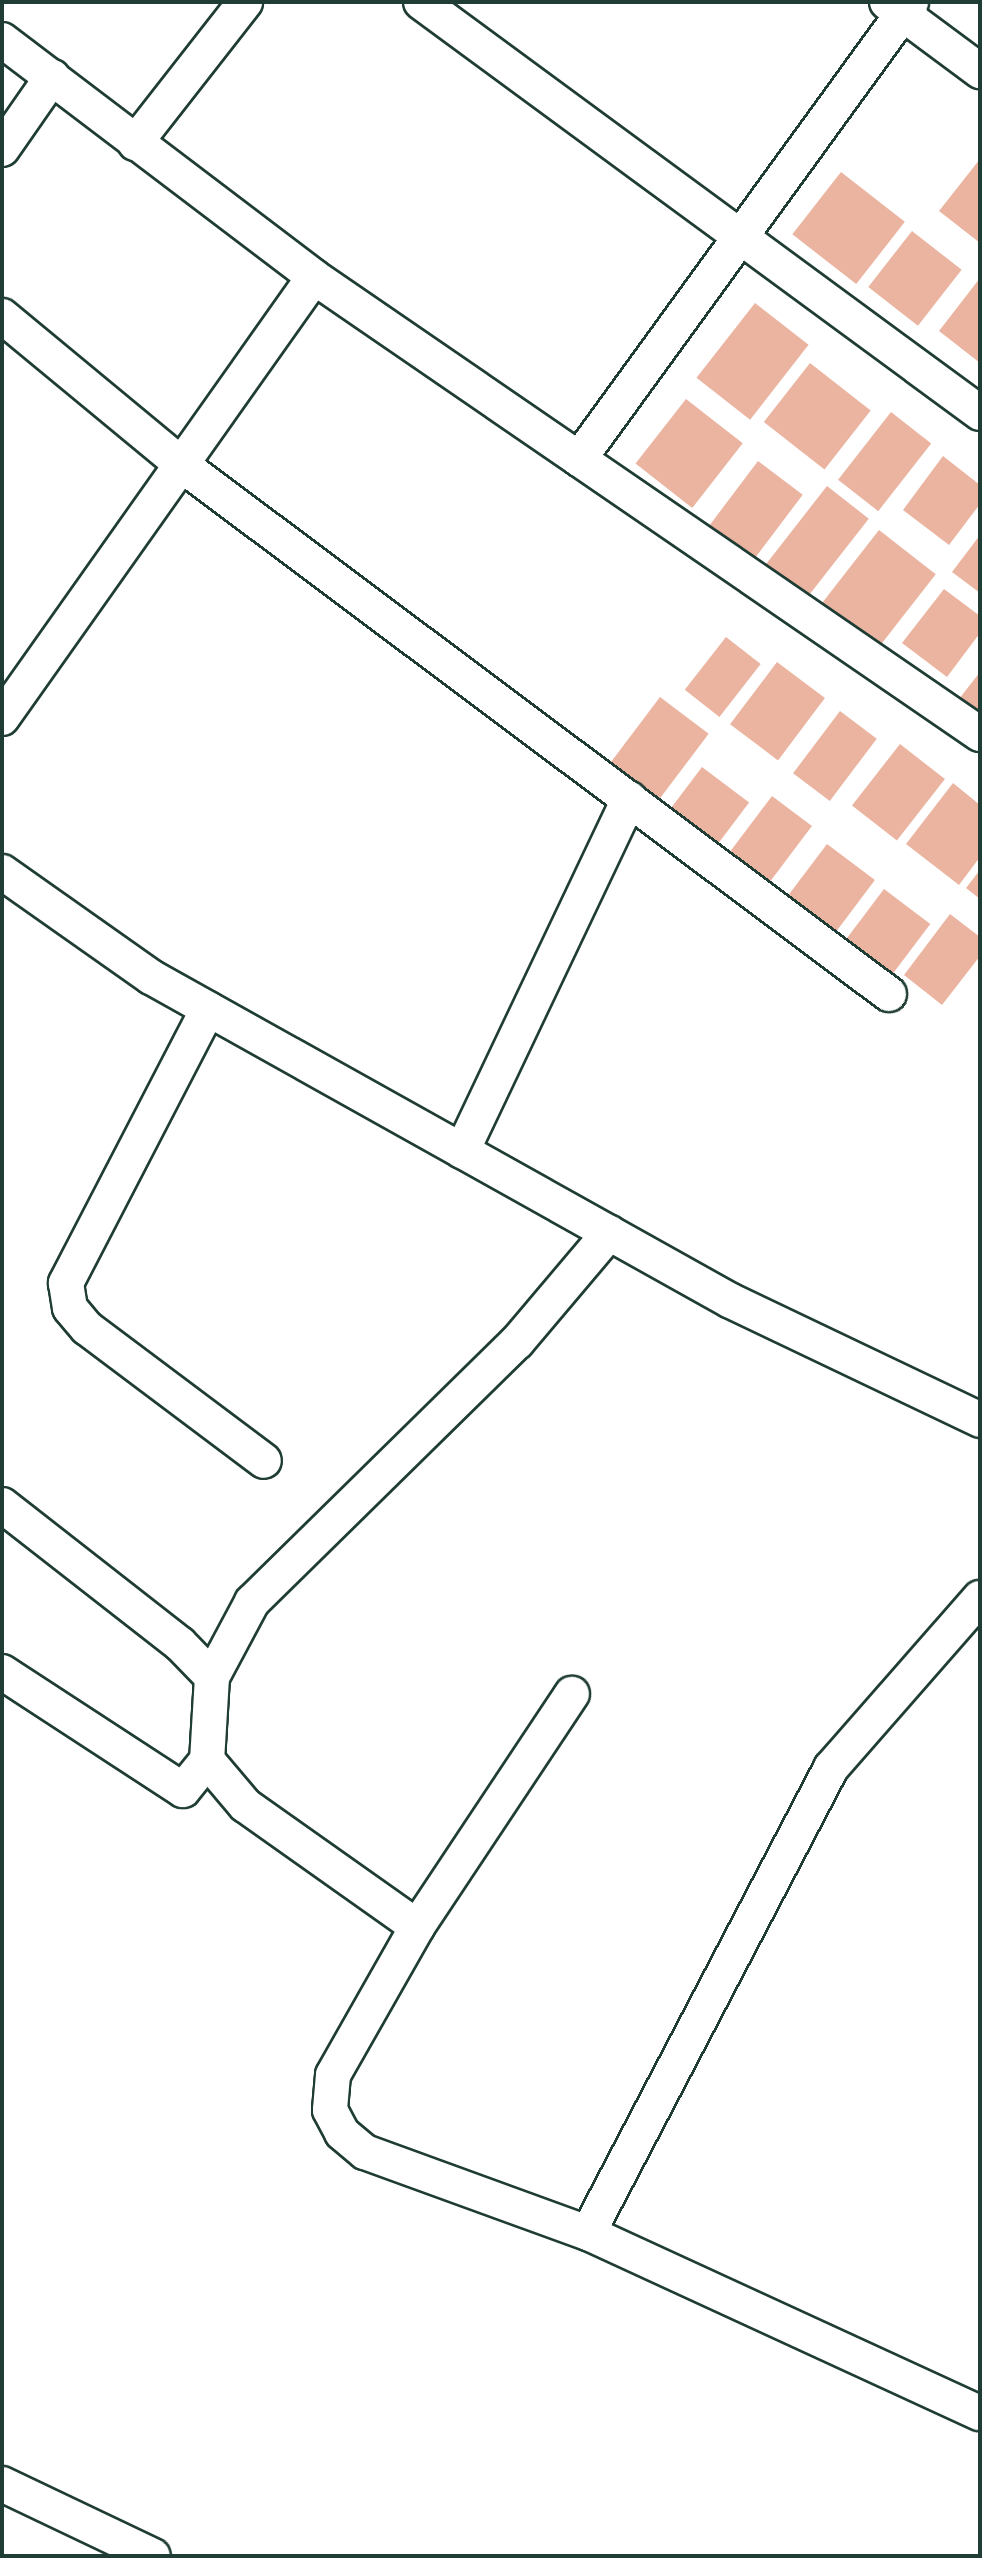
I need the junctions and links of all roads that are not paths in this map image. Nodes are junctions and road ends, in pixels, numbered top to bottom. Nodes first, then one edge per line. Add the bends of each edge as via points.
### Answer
1 (245, 2) edge
2 (421, 2) edge
3 (900, 6) edge
4 (2, 40) edge
5 (980, 71) edge
6 (52, 77) junction
7 (135, 143) junction
8 (2, 149) edge
9 (741, 236) junction
10 (314, 277) junction
11 (2, 316) edge
12 (980, 413) edge
13 (579, 459) junction
14 (182, 465) junction
15 (2, 718) edge
16 (980, 734) edge
17 (629, 799) junction
18 (2, 872) edge
19 (889, 994) dead end
20 (208, 1009) junction
21 (462, 1151) junction
22 (609, 1233) junction
23 (980, 1420) edge
24 (264, 1461) dead end
25 (2, 1505) edge
26 (980, 1598) edge
27 (2, 1672) edge
28 (212, 1677) junction
29 (572, 1694) dead end
30 (207, 1760) junction
31 (417, 1927) junction
32 (588, 2233) junction
33 (980, 2413) edge
34 (2, 2484) edge
35 (153, 2556) edge

1 - 7 street
2 - 9 street
3 - 5 street
3 - 9 street
4 - 6 street
6 - 7 street
6 - 8 street
7 - 10 street
9 - 12 street
9 - 13 street
10 - 13 street
10 - 14 street
11 - 14 street
13 - 16 street
14 - 15 street
14 - 17 street
17 - 19 street
17 - 21 street
18 - 20 street
20 - 21 street
20 - 24 street via 66,1283 70,1308 87,1328
21 - 22 street
22 - 23 street via 731,1301
22 - 28 street via 517,1342 252,1602
25 - 28 street via 180,1644
26 - 32 street via 831,1768
27 - 30 street via 183,1790
28 - 30 street
29 - 31 street
30 - 31 street via 245,1805
31 - 32 street via 333,2075 330,2110 342,2133 365,2152
32 - 33 street
34 - 35 street

